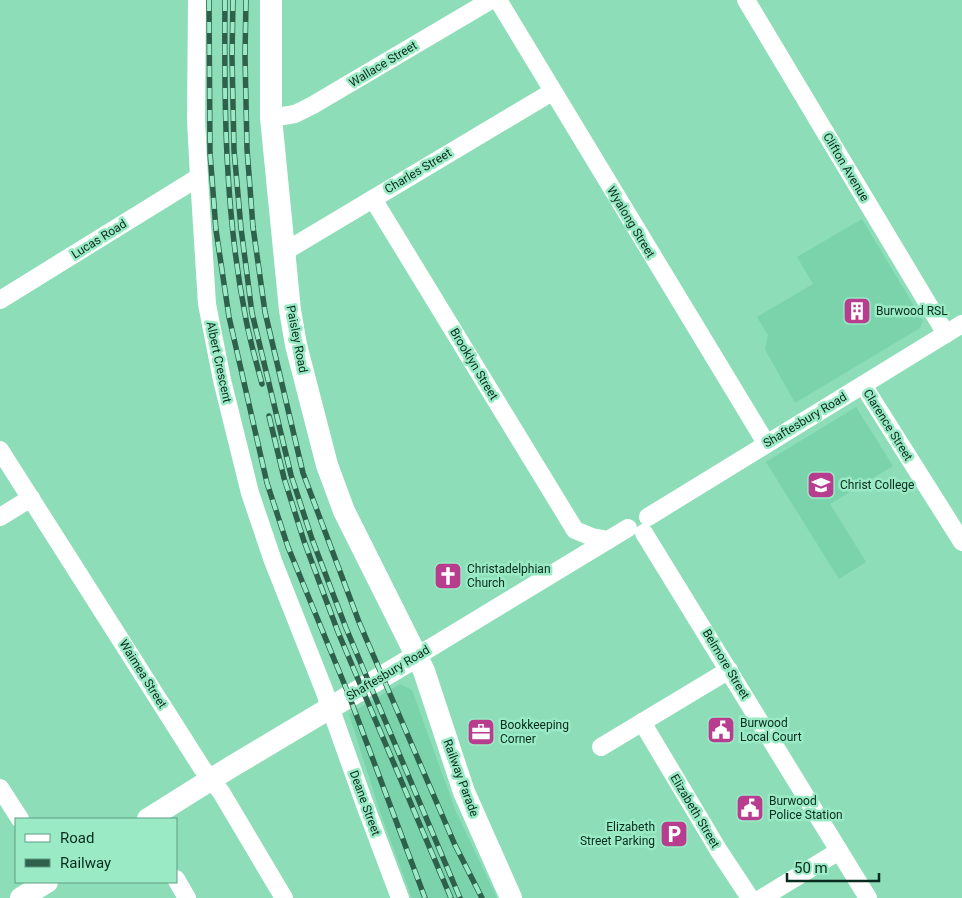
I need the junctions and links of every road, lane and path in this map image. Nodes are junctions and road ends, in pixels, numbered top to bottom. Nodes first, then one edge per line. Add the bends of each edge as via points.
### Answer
1 (197, 0) edge
2 (271, 0) edge
3 (491, 0) edge
4 (498, 0) edge
5 (746, 0) edge
6 (552, 92) junction
7 (271, 118) junction
8 (199, 177) junction
9 (373, 198) junction
10 (284, 252) junction
11 (0, 300) edge
12 (962, 324) edge
13 (946, 334) junction
14 (863, 384) junction
15 (766, 443) junction
16 (0, 450) edge
17 (31, 498) junction
18 (0, 517) edge
19 (640, 526) junction
20 (575, 530) junction
21 (608, 540) junction
22 (962, 542) edge
23 (566, 565) junction
24 (408, 661) junction
25 (729, 670) junction
26 (333, 705) junction
27 (642, 722) junction
28 (601, 747) dead end
29 (212, 779) junction
30 (0, 788) edge
31 (19, 818) edge
32 (150, 818) edge
33 (839, 851) junction
34 (178, 882) edge
35 (45, 883) edge
36 (21, 898) edge
37 (187, 898) edge
38 (284, 898) edge
39 (400, 898) edge
40 (511, 898) edge
41 (750, 898) edge
42 (762, 898) edge
43 (868, 898) edge

1 - 8 street, Albert Crescent
2 - 7 main road, Paisley Road
3 - 7 street, Wallace Street via 313,106 295,114
4 - 6 street, Wyalong Street
5 - 13 street, Clifton Avenue
6 - 9 street, Charles Street
6 - 15 street, Wyalong Street
7 - 10 main road, Paisley Road
8 - 11 street, Lucas Road
8 - 26 street, Albert Crescent via 207,304 250,493 273,561
9 - 10 street, Charles Street
9 - 20 street, Brooklyn Street
10 - 24 main road, Paisley Road via 296,344 327,465
12 - 13 street, Shaftesbury Road
13 - 14 street, Shaftesbury Road
14 - 15 street, Shaftesbury Road
14 - 22 street, Clarence Street
15 - 19 street, Shaftesbury Road
16 - 17 street, Waimea Street
17 - 18 street
17 - 29 street, Waimea Street
19 - 21 street, Shaftesbury Road
19 - 25 street, Belmore Street
20 - 21 street
20 - 23 street via 574,547
21 - 23 street, Shaftesbury Road
23 - 24 street, Shaftesbury Road
24 - 26 main road, Shaftesbury Road
24 - 40 main road, Railway Parade via 424,671 464,792
25 - 27 street
25 - 33 street, Belmore Street
26 - 29 main road, Shaftesbury Road
26 - 39 street, Deane Street via 365,805
27 - 28 street
27 - 41 street, Elizabeth Street
29 - 32 main road, Shaftesbury Road
29 - 38 street, Waimea Street
30 - 31 street
33 - 42 street
33 - 43 street, Belmore Street
34 - 37 street
35 - 36 main road

